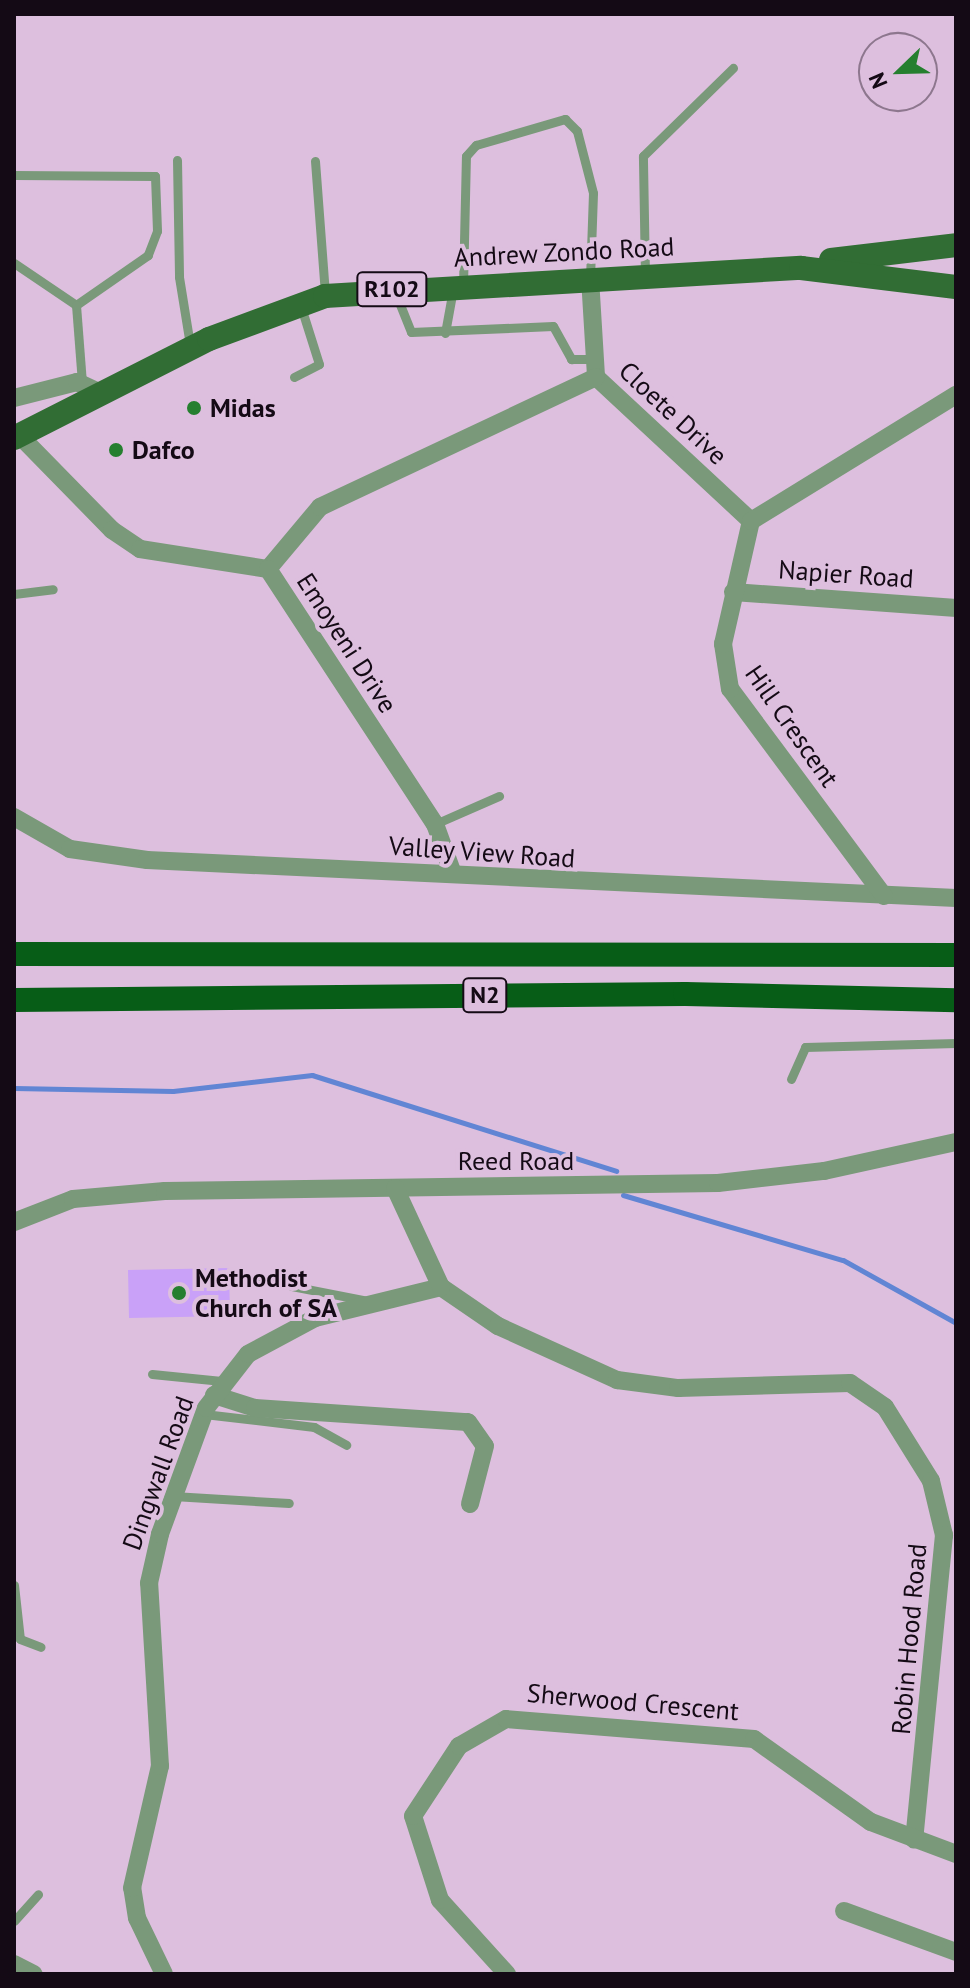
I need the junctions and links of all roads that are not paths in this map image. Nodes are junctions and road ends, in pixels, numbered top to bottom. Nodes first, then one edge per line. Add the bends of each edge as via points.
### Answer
1 (733, 68) dead end
2 (177, 160) dead end
3 (315, 161) dead end
4 (14, 175) edge
5 (956, 245) edge
6 (14, 263) edge
7 (801, 268) junction
8 (645, 276) junction
9 (590, 278) junction
10 (458, 286) junction
11 (395, 289) junction
12 (955, 289) edge
13 (325, 296) junction
14 (300, 304) junction
15 (76, 305) junction
16 (445, 333) junction
17 (191, 349) junction
18 (596, 368) junction
19 (294, 377) dead end
20 (92, 388) junction
21 (956, 395) edge
22 (14, 398) edge
23 (18, 438) edge
24 (751, 521) junction
25 (268, 569) junction
26 (53, 589) dead end
27 (733, 592) junction
28 (14, 594) edge
29 (956, 608) edge
30 (499, 796) dead end
31 (14, 817) edge
32 (435, 824) junction
33 (453, 874) junction
34 (884, 896) junction
35 (956, 898) edge
36 (14, 954) edge
37 (956, 955) edge
38 (14, 1000) edge
39 (956, 1000) edge
40 (956, 1043) edge
41 (791, 1079) dead end
42 (956, 1142) edge
43 (395, 1188) junction
44 (14, 1222) edge
45 (245, 1277) dead end
46 (441, 1287) junction
47 (368, 1301) junction
48 (152, 1374) dead end
49 (218, 1388) junction
50 (204, 1414) junction
51 (346, 1445) dead end
52 (173, 1496) junction
53 (289, 1503) dead end
54 (470, 1504) dead end
55 (14, 1585) edge
56 (41, 1647) dead end
57 (914, 1840) junction
58 (956, 1854) edge
59 (38, 1894) dead end
60 (844, 1911) dead end
61 (14, 1921) edge
62 (956, 1952) edge
63 (14, 1964) edge
64 (34, 1974) edge
65 (164, 1974) edge
66 (507, 1974) edge

1 - 8 lane via 643,156
2 - 17 lane via 179,277
3 - 13 lane
4 - 15 lane via 155,176 157,231 148,255
5 - 7 main road via 888,249
6 - 15 lane
7 - 8 main road, Andrew Zondo Road / R102
7 - 12 main road, Andrew Zondo Road via 892,274
8 - 9 main road, Andrew Zondo Road / R102
9 - 10 main road, Andrew Zondo Road / R102
9 - 10 lane via 593,193 577,131 565,119 476,145 466,156
9 - 18 street, Cloete Drive
10 - 11 main road, Andrew Zondo Road / R102
10 - 16 lane
11 - 13 main road, Andrew Zondo Road / R102
11 - 16 lane via 411,332
13 - 14 main road, Andrew Zondo Road / R102
14 - 17 main road, Andrew Zondo Road / R102
14 - 19 lane via 320,356 315,368
15 - 20 lane
16 - 18 lane via 553,326 571,359
17 - 20 main road, Andrew Zondo Road / R102
18 - 24 street, Cloete Drive
18 - 25 street, Emoyeni Drive via 320,507
20 - 22 street
20 - 23 main road, Andrew Zondo Road / R102
21 - 24 street
23 - 25 street via 112,530 140,549
24 - 27 street, Hill Crescent
25 - 32 street, Emoyeni Drive
26 - 28 lane
27 - 29 street, Napier Road
27 - 34 street, Hill Crescent via 721,659 725,680
30 - 32 lane
31 - 33 street, Valley View Road via 51,841 103,855
32 - 33 street, Emoyeni Drive
33 - 34 street, Valley View Road
34 - 35 street, Valley View Road
36 - 37 highway, N2
38 - 39 highway, N2 via 685,994
40 - 41 lane via 805,1047
42 - 43 street, Reed Road via 824,1171 718,1183
43 - 44 street, Reed Road via 73,1199
43 - 46 street
45 - 47 lane
46 - 47 street, Dingwall Road
46 - 57 street, Robin Hood Road via 498,1326 617,1380 678,1388 838,1382 866,1389 885,1407 931,1481 944,1535
47 - 49 street, Dingwall Road via 264,1343
48 - 49 lane
49 - 50 street, Dingwall Road
49 - 54 street via 255,1408 468,1422 485,1446
50 - 51 lane via 314,1427
50 - 52 street, Dingwall Road
52 - 53 lane
52 - 65 street, Dingwall Road via 149,1583 160,1766 132,1888 137,1918
55 - 56 lane via 20,1639
57 - 58 street, Sherwood Crescent
57 - 66 street, Sherwood Crescent via 871,1822 754,1739 506,1719 459,1746 413,1816 440,1900
59 - 61 lane
60 - 62 street
63 - 64 street

